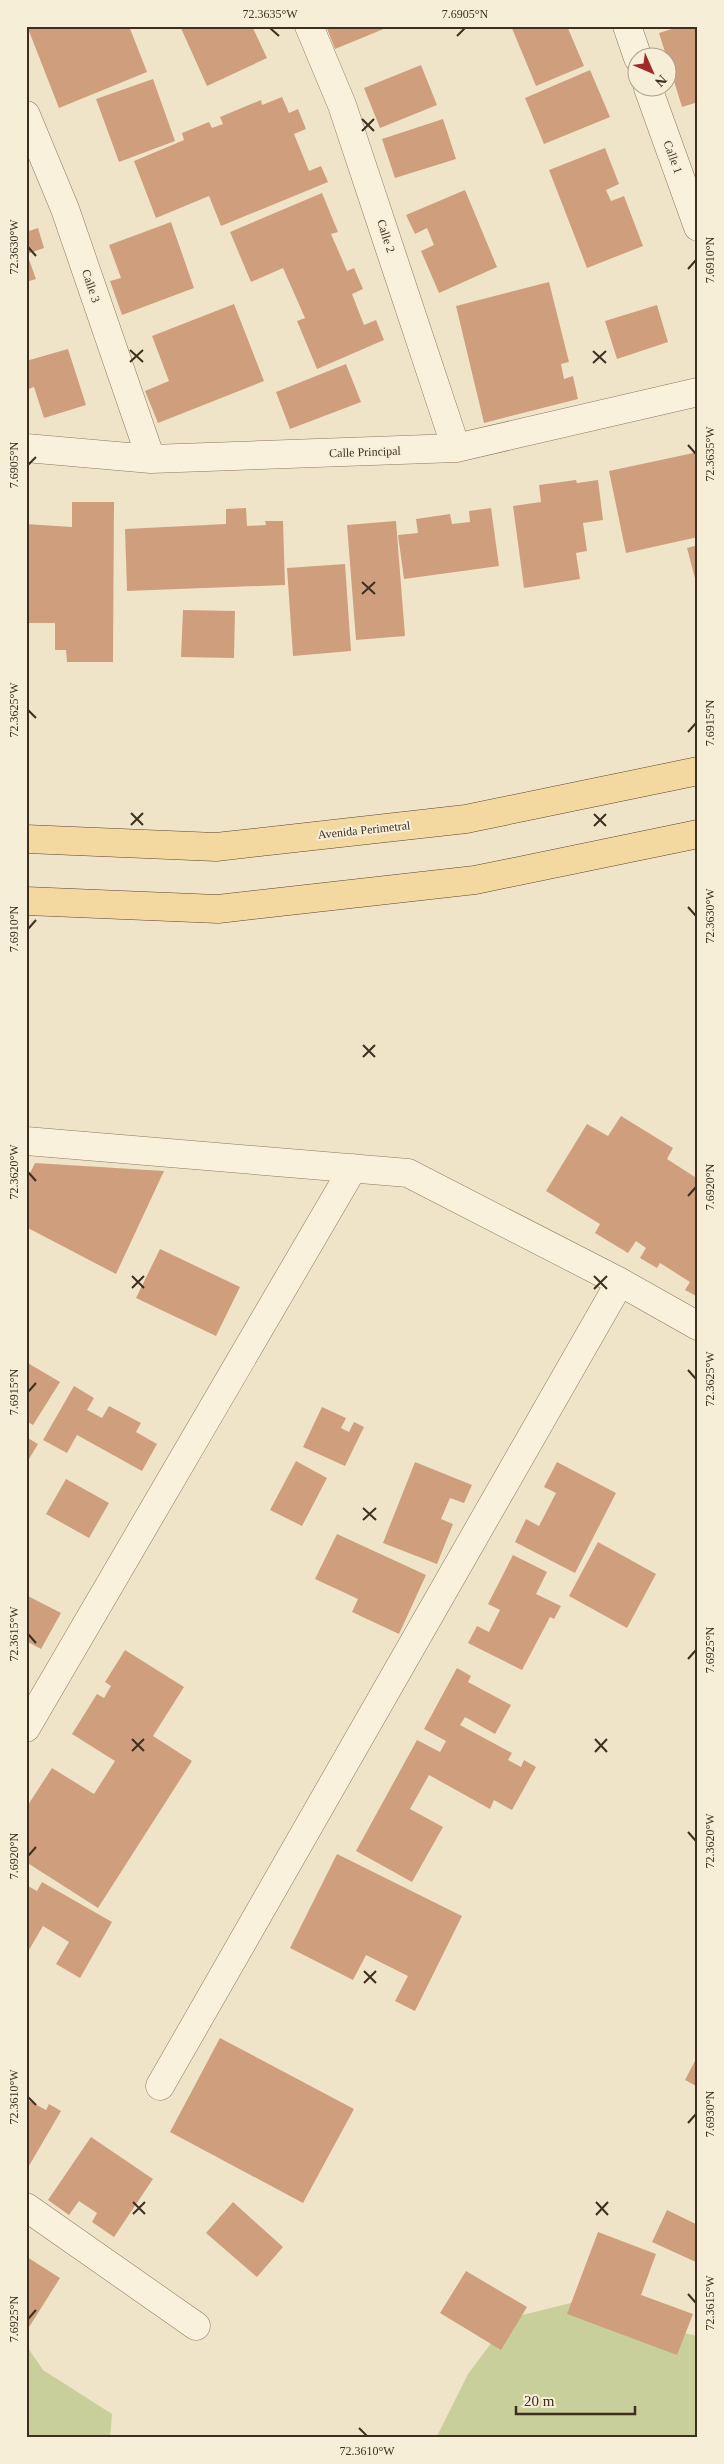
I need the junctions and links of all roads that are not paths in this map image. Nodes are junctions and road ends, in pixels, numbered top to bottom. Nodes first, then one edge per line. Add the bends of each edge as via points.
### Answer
1 (309, 26) edge
2 (626, 26) edge
3 (634, 48) edge
4 (652, 98) edge
5 (26, 115) edge
6 (698, 227) edge
7 (698, 392) edge
8 (26, 448) edge
9 (456, 448) junction
10 (151, 459) junction
11 (698, 771) edge
12 (698, 834) edge
13 (26, 839) edge
14 (26, 901) edge
15 (28, 1144) edge
16 (353, 1168) junction
17 (620, 1282) junction
18 (698, 1326) edge
19 (26, 1728) edge
20 (160, 2086) dead end
21 (26, 2207) edge
22 (196, 2326) dead end

1 - 9 street, Calle 2 via 342,105
2 - 3 street
4 - 6 street, Calle 1
5 - 10 street, Calle 3 via 65,208
7 - 9 street, Calle Principal
8 - 10 street, Calle Principal
9 - 10 street, Calle Principal
11 - 13 main road, Avenida Perimetral via 466,819 216,847
12 - 14 main road via 475,880 218,909
15 - 16 street
16 - 17 street via 408,1173
16 - 19 street
17 - 18 street
17 - 20 street
21 - 22 street

